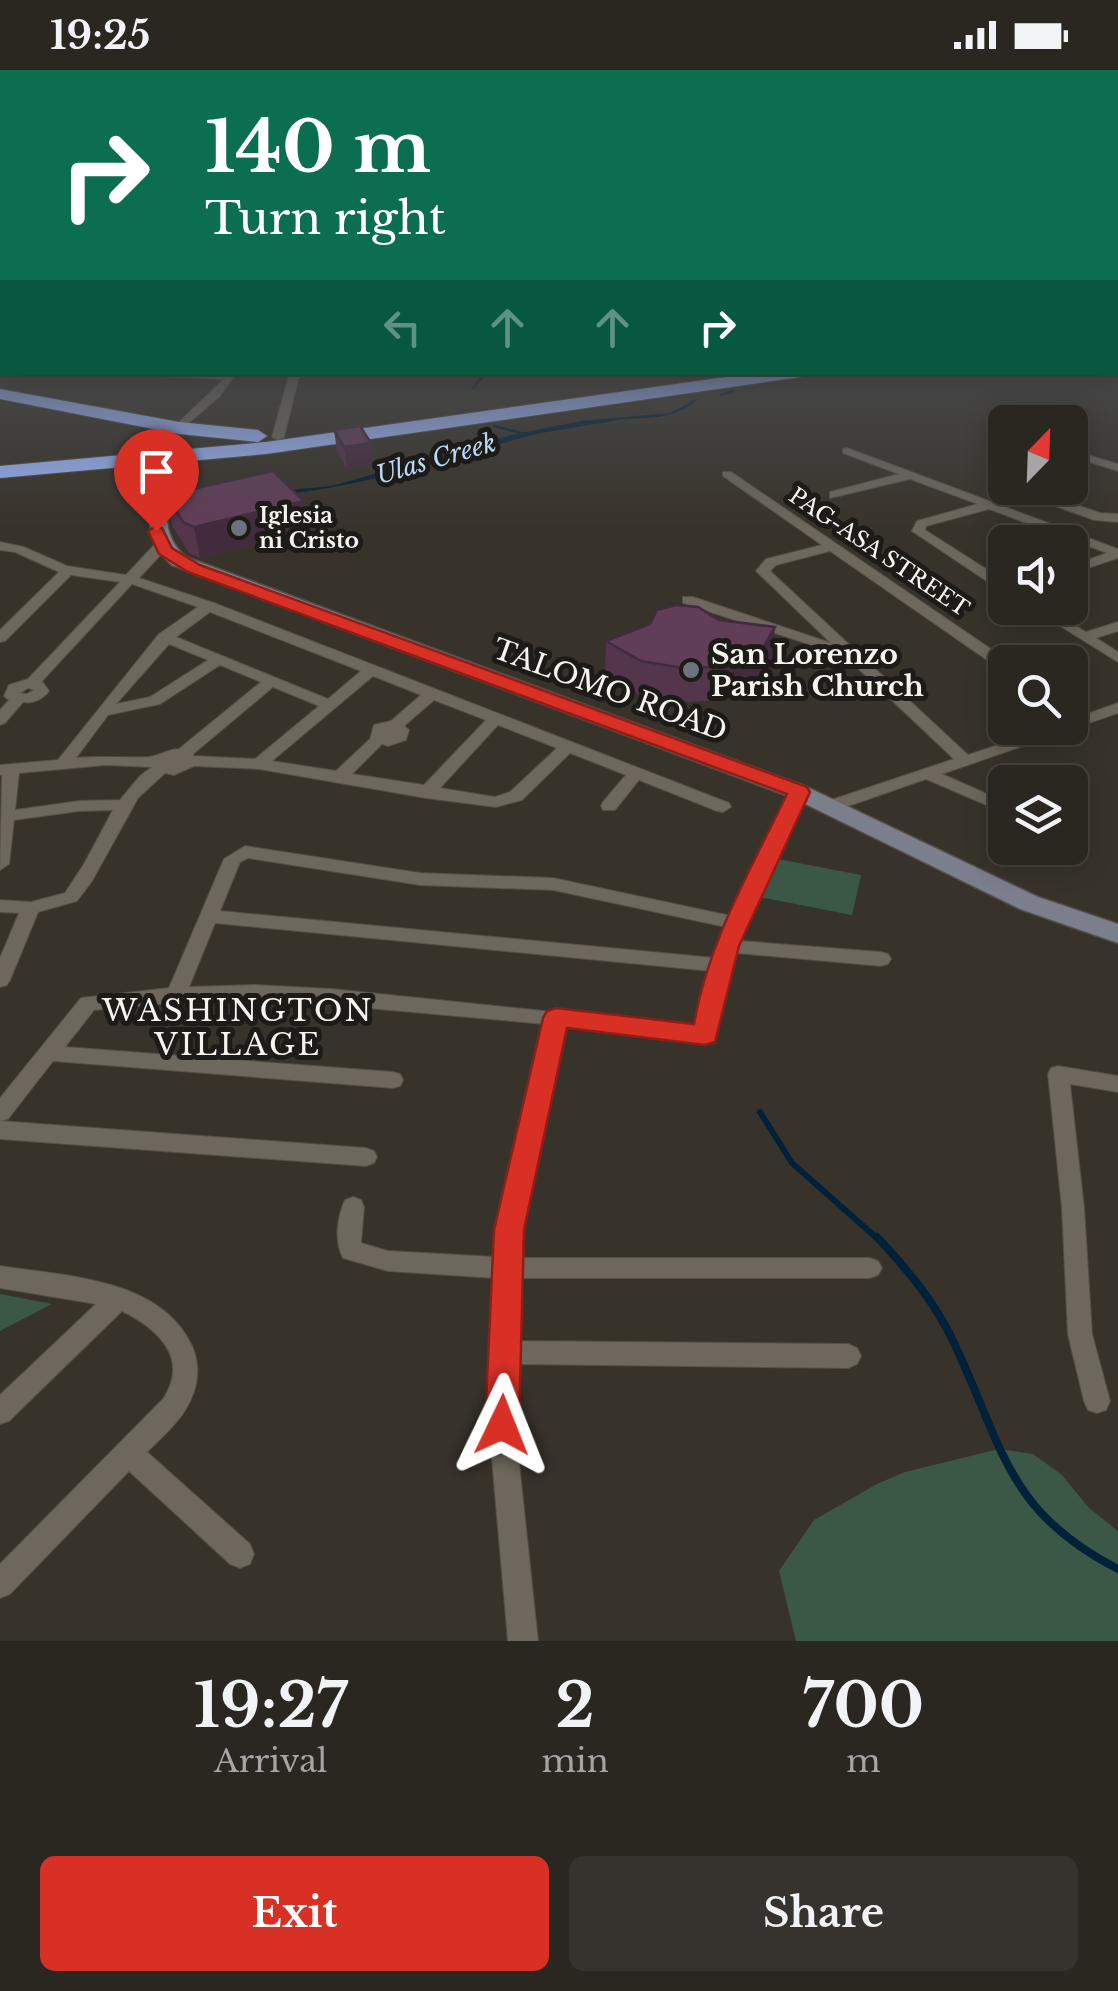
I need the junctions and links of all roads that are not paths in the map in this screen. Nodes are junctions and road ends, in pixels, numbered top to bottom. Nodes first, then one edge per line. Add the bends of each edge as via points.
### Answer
1 (228, 383) edge
2 (292, 383) edge
3 (724, 383) edge
4 (0, 394) edge
5 (179, 428) junction
6 (278, 437) junction
7 (332, 440) junction
8 (847, 452) dead end
9 (170, 458) junction
10 (1088, 458) edge
11 (1118, 468) edge
12 (0, 472) edge
13 (728, 474) dead end
14 (910, 475) junction
15 (834, 495) dead end
16 (988, 505) edge
17 (989, 505) joint
18 (1064, 505) edge
19 (1118, 518) edge
20 (0, 546) edge
21 (161, 546) junction
22 (830, 547) junction
23 (1118, 554) edge
24 (1088, 564) edge
25 (68, 570) junction
26 (988, 576) edge
27 (129, 578) junction
28 (688, 600) dead end
29 (208, 606) junction
30 (0, 618) edge
31 (18, 620) junction
32 (1066, 625) edge
33 (1118, 626) edge
34 (164, 636) junction
35 (1084, 636) junction
36 (0, 638) edge
37 (850, 654) junction
38 (988, 654) edge
39 (1118, 658) edge
40 (219, 659) junction
41 (371, 670) junction
42 (271, 681) junction
43 (432, 692) junction
44 (328, 704) junction
45 (1118, 708) edge
46 (105, 711) junction
47 (496, 718) junction
48 (1088, 719) edge
49 (0, 720) edge
50 (1008, 745) edge
51 (567, 747) junction
52 (186, 758) junction
53 (963, 759) junction
54 (64, 763) junction
55 (259, 764) junction
56 (161, 765) junction
57 (6, 770) edge
58 (926, 773) junction
59 (636, 774) junction
60 (340, 777) junction
61 (799, 792) junction
62 (426, 794) junction
63 (988, 800) edge
64 (123, 805) junction
65 (609, 806) dead end
66 (832, 806) junction
67 (723, 808) dead end
68 (6, 816) junction
69 (0, 864) edge
70 (0, 906) edge
71 (32, 908) junction
72 (208, 916) junction
73 (736, 923) junction
74 (1118, 934) edge
75 (723, 956) junction
76 (881, 959) dead end
77 (0, 980) edge
78 (176, 994) junction
79 (556, 1018) junction
80 (48, 1053) junction
81 (393, 1080) dead end
82 (1118, 1084) edge
83 (0, 1113) edge
84 (0, 1130) edge
85 (366, 1157) dead end
86 (353, 1208) dead end
87 (508, 1268) junction
88 (870, 1268) dead end
89 (0, 1277) edge
90 (117, 1300) junction
91 (505, 1352) junction
92 (848, 1356) dead end
93 (1097, 1401) dead end
94 (0, 1412) edge
95 (130, 1454) junction
96 (240, 1554) dead end
97 (0, 1584) edge
98 (522, 1641) edge

1 - 5 street
2 - 6 street
3 - 7 highway
4 - 5 highway
5 - 6 highway
5 - 9 highway
6 - 7 highway
7 - 9 highway
8 - 14 street
9 - 12 highway
9 - 21 street via 158,518
10 - 11 street
13 - 22 street, PAG-ASA STREET
14 - 15 street
14 - 16 street
17 - 23 street
17 - 26 street via 917,528
18 - 19 street
20 - 25 street
21 - 27 street
21 - 61 street, TALOMO ROAD via 194,568
22 - 37 street via 771,562 764,571
22 - 38 street, PAG-ASA STREET
23 - 24 street
25 - 27 street
25 - 31 street
27 - 29 street
27 - 49 street via 32,683 12,691 18,699
28 - 37 street
29 - 34 street
29 - 41 street
30 - 31 street
31 - 36 street
32 - 35 street
33 - 35 street
34 - 40 street
34 - 46 street
35 - 39 street
37 - 53 street
40 - 42 street
40 - 46 street via 155,701
41 - 43 street
41 - 44 street
42 - 44 street
42 - 52 street
43 - 47 street
43 - 60 street via 395,726 376,730 380,740
44 - 55 street
45 - 48 street
46 - 54 street
47 - 51 street
47 - 62 street
50 - 53 street
51 - 59 street
51 - 62 street via 507,800
52 - 55 street
52 - 56 street via 169,754
53 - 58 street
54 - 56 street
54 - 57 street
55 - 60 street
56 - 64 street
57 - 68 street
58 - 63 street
58 - 66 street
59 - 65 street
59 - 67 street
60 - 62 street
61 - 66 street, TALOMO ROAD
61 - 73 street
64 - 68 street
64 - 71 street via 71,897
66 - 74 street, TALOMO ROAD via 1029,903
68 - 69 street
70 - 71 street
71 - 77 street
72 - 73 street via 232,859 252,852 420,879 553,884
72 - 75 street
72 - 78 street
73 - 75 street
75 - 76 street
75 - 79 street via 705,1035
78 - 79 street via 278,993
78 - 80 street via 88,1003
79 - 87 street via 509,1230
80 - 81 street
80 - 83 street
82 - 93 street via 1058,1074 1080,1334
84 - 85 street
86 - 87 street via 348,1246 358,1255
87 - 88 street
87 - 91 street
89 - 90 street
90 - 94 street
90 - 95 street via 149,1309 170,1326 188,1372 172,1408
91 - 92 street
91 - 98 street via 502,1425
95 - 96 street
95 - 97 street

